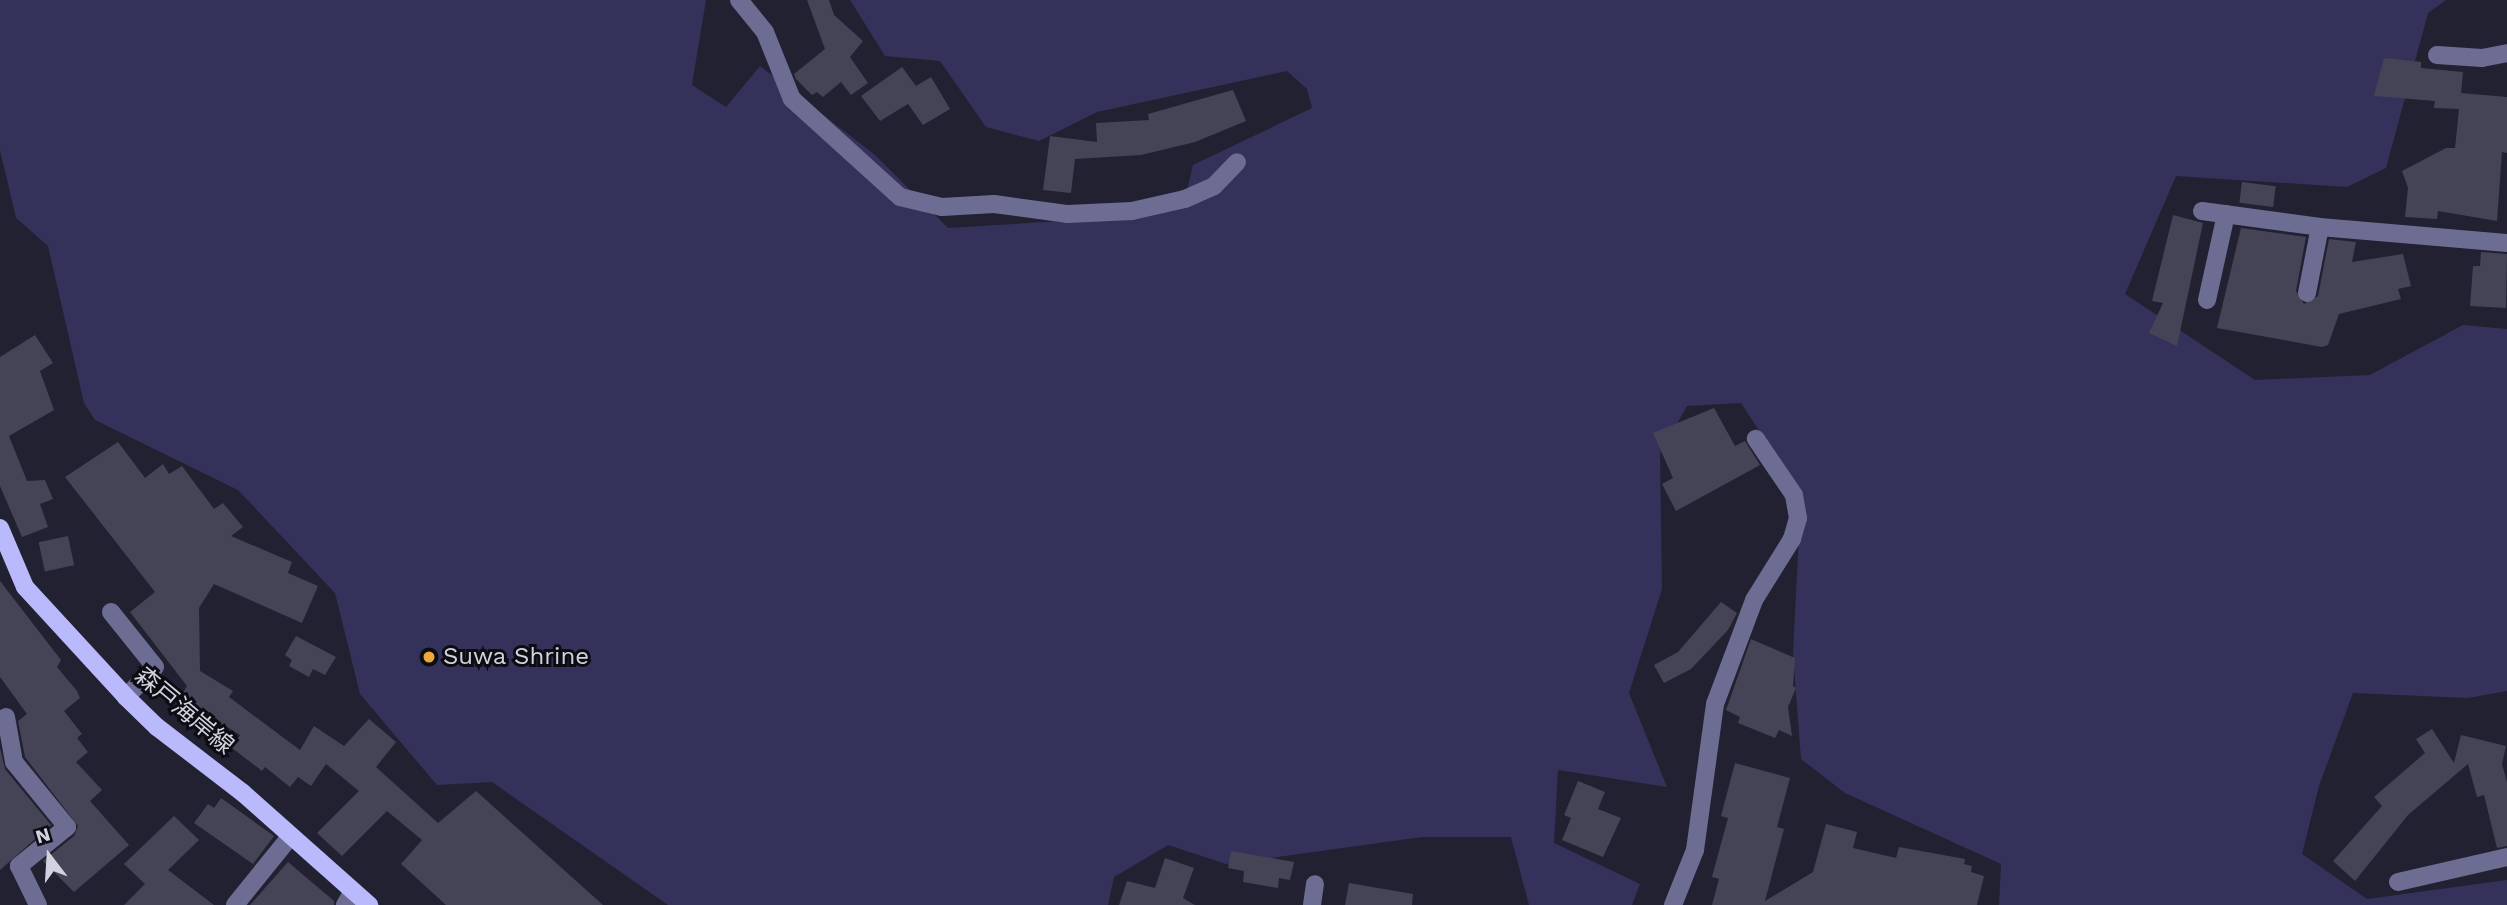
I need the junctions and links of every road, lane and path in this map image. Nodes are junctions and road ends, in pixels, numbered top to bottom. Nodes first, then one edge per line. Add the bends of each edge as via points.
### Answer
1 (739, 0) edge
2 (2507, 53) edge
3 (2437, 55) dead end
4 (1237, 162) dead end
5 (2202, 211) dead end
6 (2226, 214) junction
7 (2320, 227) junction
8 (2507, 243) edge
9 (2307, 293) dead end
10 (2207, 300) dead end
11 (1756, 439) dead end
12 (1, 534) edge
13 (111, 612) dead end
14 (126, 697) junction
15 (6, 717) dead end
16 (289, 838) junction
17 (2507, 857) edge
18 (2398, 883) dead end
19 (1315, 884) dead end
20 (349, 898) edge
21 (38, 905) edge
22 (236, 905) edge
23 (369, 905) edge
24 (1312, 905) edge
25 (1673, 905) edge

1 - 4 street via 765,32 792,99 900,197 942,207 994,204 1068,214 1132,211 1185,199 1214,186
2 - 3 street via 2482,58
5 - 6 street
6 - 7 street
6 - 10 street
7 - 8 street
7 - 9 street
11 - 25 street via 1789,485 1798,519 1792,539 1754,600 1715,704 1695,850
12 - 14 main road, 森戸海岸線 via 25,587
13 - 14 street via 155,667
14 - 16 main road, 森戸海岸線 via 157,727 243,793
15 - 21 street via 14,762 66,827 19,866
16 - 20 main road, 森戸海岸線
16 - 22 street
17 - 18 street
19 - 24 street
20 - 23 main road, 森戸海岸線

